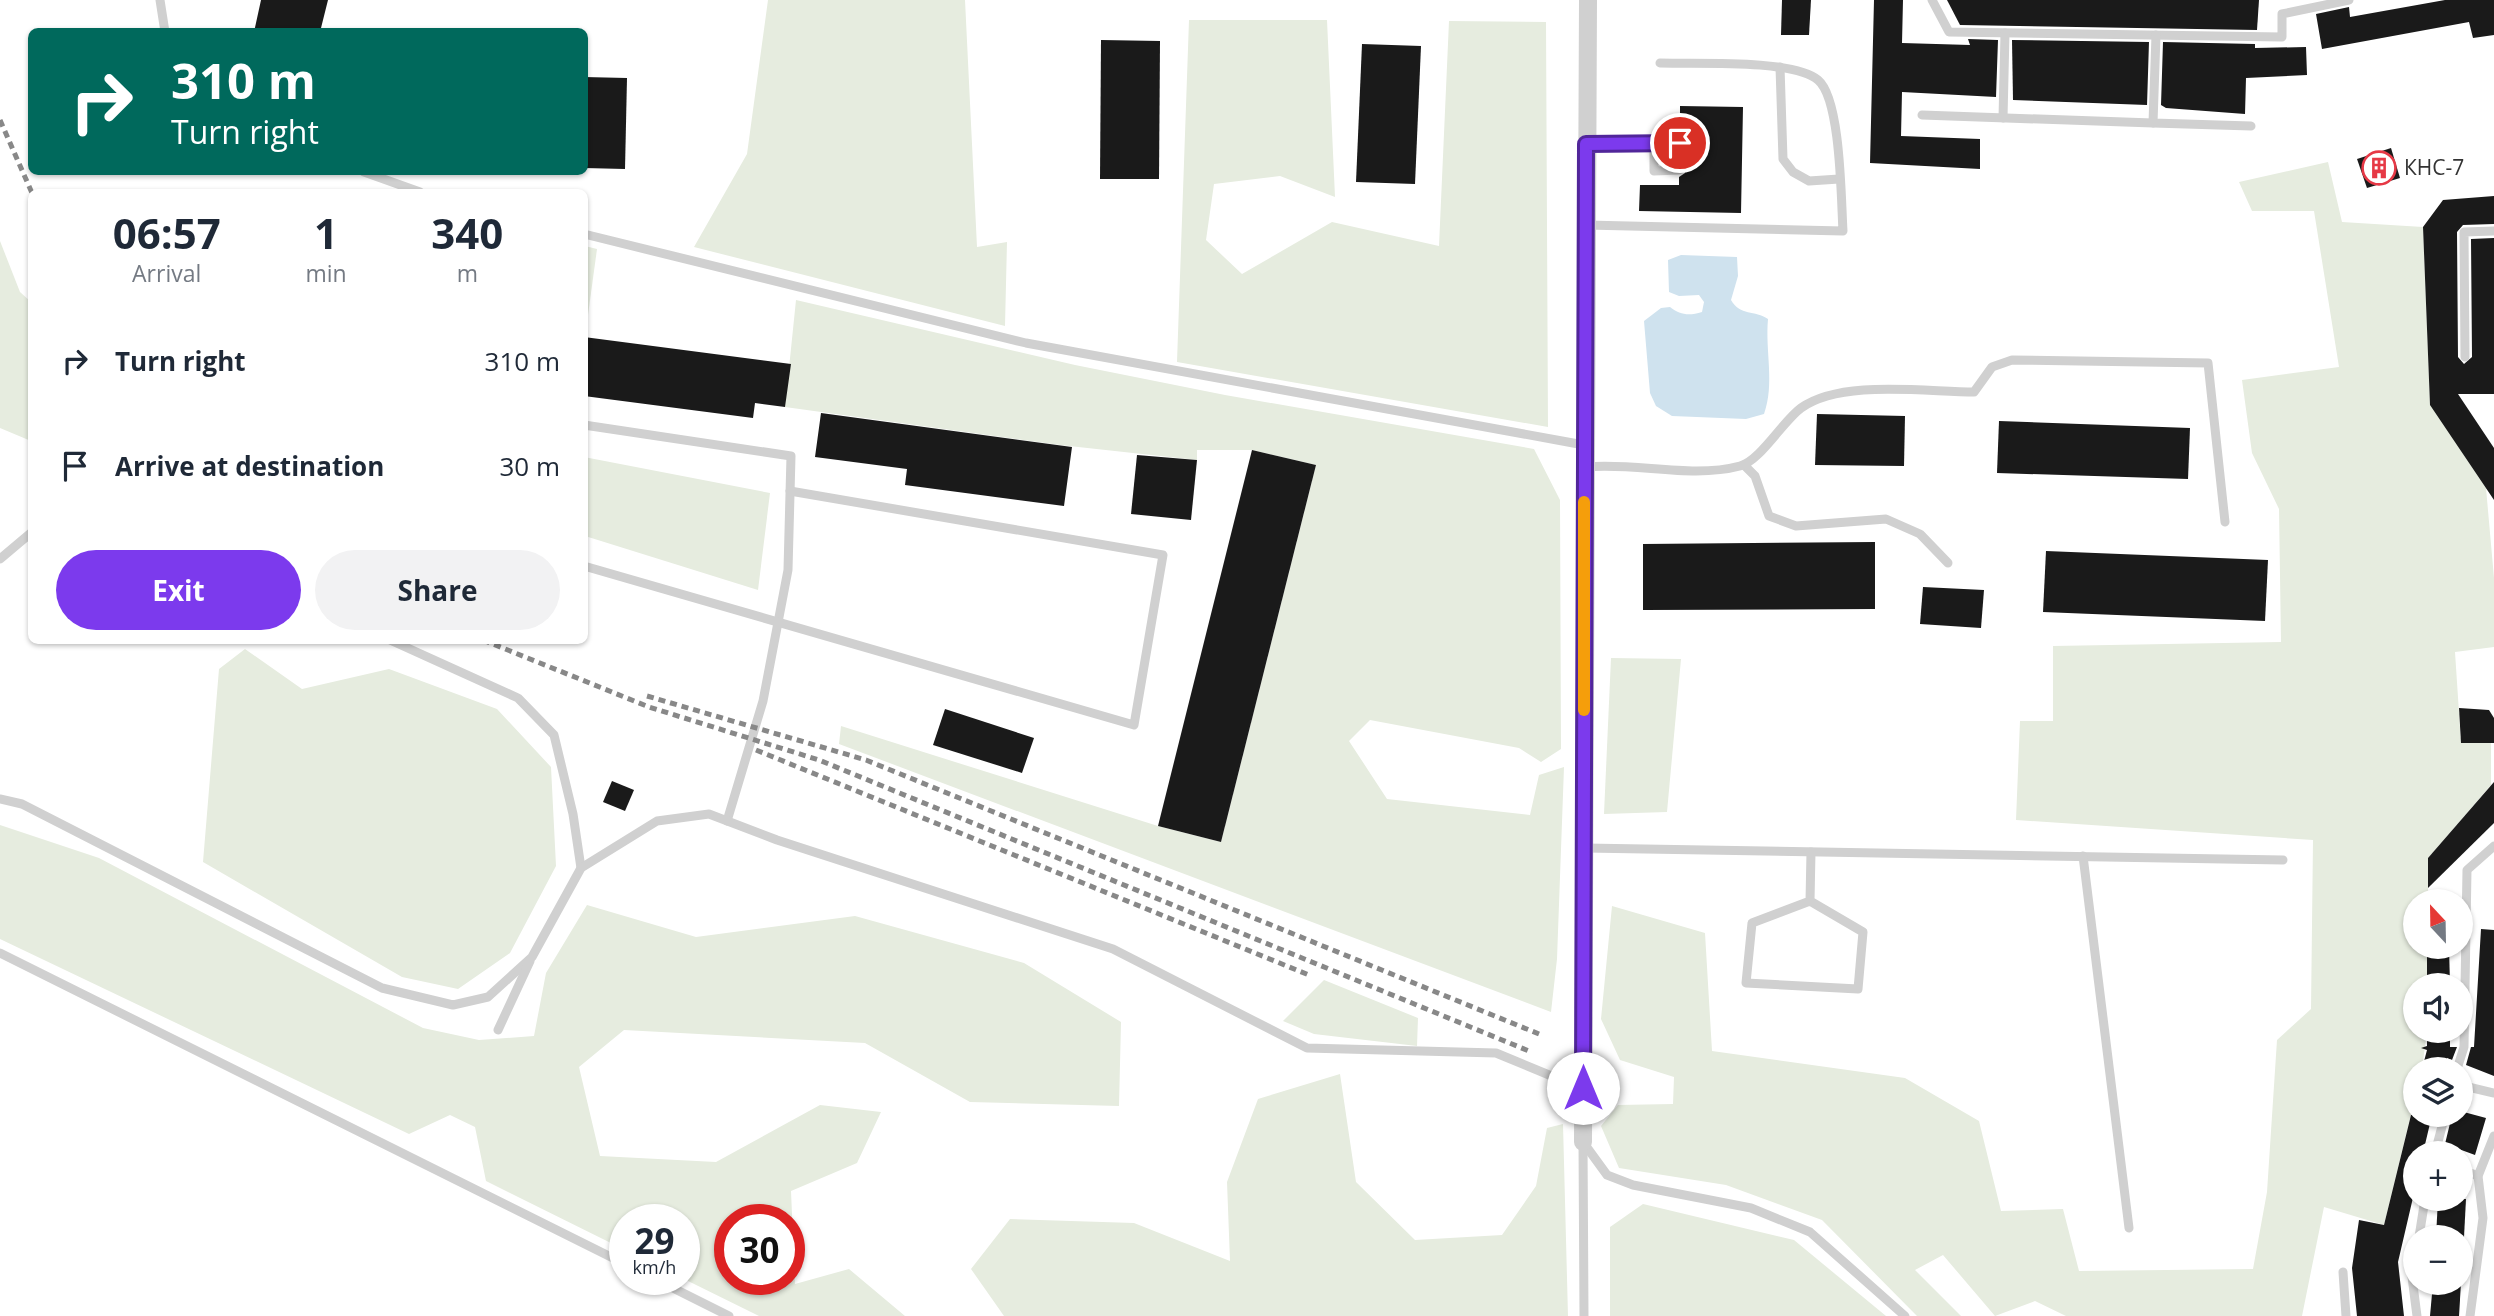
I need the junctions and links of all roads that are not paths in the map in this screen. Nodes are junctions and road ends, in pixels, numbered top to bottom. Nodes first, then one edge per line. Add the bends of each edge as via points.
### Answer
1 (160, 0) edge
2 (1588, 0) edge
3 (1933, 0) edge
4 (2349, 0) edge
5 (164, 28) edge
6 (2005, 33) junction
7 (2156, 35) junction
8 (1660, 63) dead end
9 (1780, 67) junction
10 (1922, 115) dead end
11 (2003, 118) junction
12 (2153, 123) junction
13 (2251, 126) dead end
14 (1654, 143) junction
15 (1680, 143) dead end
16 (1586, 144) junction
17 (1679, 170) dead end
18 (371, 175) edge
19 (1839, 179) junction
20 (403, 189) edge
21 (1586, 225) junction
22 (2494, 231) edge
23 (588, 235) edge
24 (2465, 357) dead end
25 (588, 426) edge
26 (1584, 445) junction
27 (1744, 466) junction
28 (1584, 467) junction
29 (790, 491) junction
30 (2225, 522) dead end
31 (28, 535) edge
32 (0, 559) edge
33 (1948, 563) dead end
34 (588, 567) edge
35 (778, 620) junction
36 (399, 644) edge
37 (0, 799) edge
38 (727, 821) junction
39 (2494, 846) edge
40 (1585, 848) junction
41 (1811, 852) junction
42 (2083, 856) junction
43 (2283, 860) dead end
44 (581, 867) junction
45 (1811, 901) junction
46 (0, 953) edge
47 (532, 957) junction
48 (498, 1030) dead end
49 (2461, 1057) edge
50 (1583, 1088) junction
51 (2473, 1088) edge
52 (2494, 1093) edge
53 (2494, 1136) edge
54 (1583, 1142) junction
55 (2473, 1174) edge
56 (2479, 1176) junction
57 (2129, 1228) dead end
58 (609, 1256) edge
59 (2343, 1272) dead end
60 (687, 1295) edge
61 (2414, 1295) edge
62 (729, 1316) edge
63 (1584, 1316) edge
64 (1905, 1316) edge
65 (2346, 1316) edge
66 (2417, 1316) edge
67 (2470, 1316) edge

1 - 5 lane
2 - 16 street
3 - 6 lane via 1949,32
4 - 7 lane via 2282,15 2282,37
6 - 7 lane
6 - 11 lane
7 - 12 lane
8 - 9 lane
9 - 19 lane via 1812,76 1827,93 1835,117
9 - 19 lane via 1783,159 1809,181
10 - 11 lane
11 - 12 lane
12 - 13 lane
14 - 15 lane
14 - 16 lane
14 - 17 lane via 1654,171
16 - 21 street
18 - 20 lane
19 - 21 lane via 1843,231
21 - 26 street
22 - 24 lane via 2463,232
23 - 26 lane via 1026,343
25 - 29 lane via 791,456
26 - 28 street
27 - 28 lane via 1720,471
27 - 30 lane via 1801,408 1828,395 1974,392 1992,367 2012,360 2208,363
27 - 33 lane via 1755,476 1769,516 1796,526 1886,519 1920,534
28 - 40 street
29 - 35 lane via 788,570
29 - 35 lane via 1163,555 1134,725
31 - 32 lane
34 - 35 lane
35 - 38 lane via 763,701
36 - 44 lane via 518,698 554,735
37 - 47 lane via 22,804 382,988 453,1005 488,997
38 - 44 lane via 709,814 657,821
38 - 50 lane via 1113,949 1307,1048 1496,1053
39 - 49 lane via 2467,870
40 - 41 lane
40 - 50 street
41 - 42 lane
41 - 45 lane
42 - 43 lane
42 - 57 lane
44 - 47 lane
45 - 45 lane via 1752,923 1746,983 1858,989 1863,932
46 - 58 lane
47 - 48 lane
50 - 54 street
51 - 52 lane
53 - 56 lane
54 - 63 lane
54 - 64 lane via 1607,1175 1633,1185 1751,1208 1810,1232
55 - 56 lane
56 - 67 lane via 2483,1218
59 - 65 lane
60 - 62 lane
61 - 66 lane

